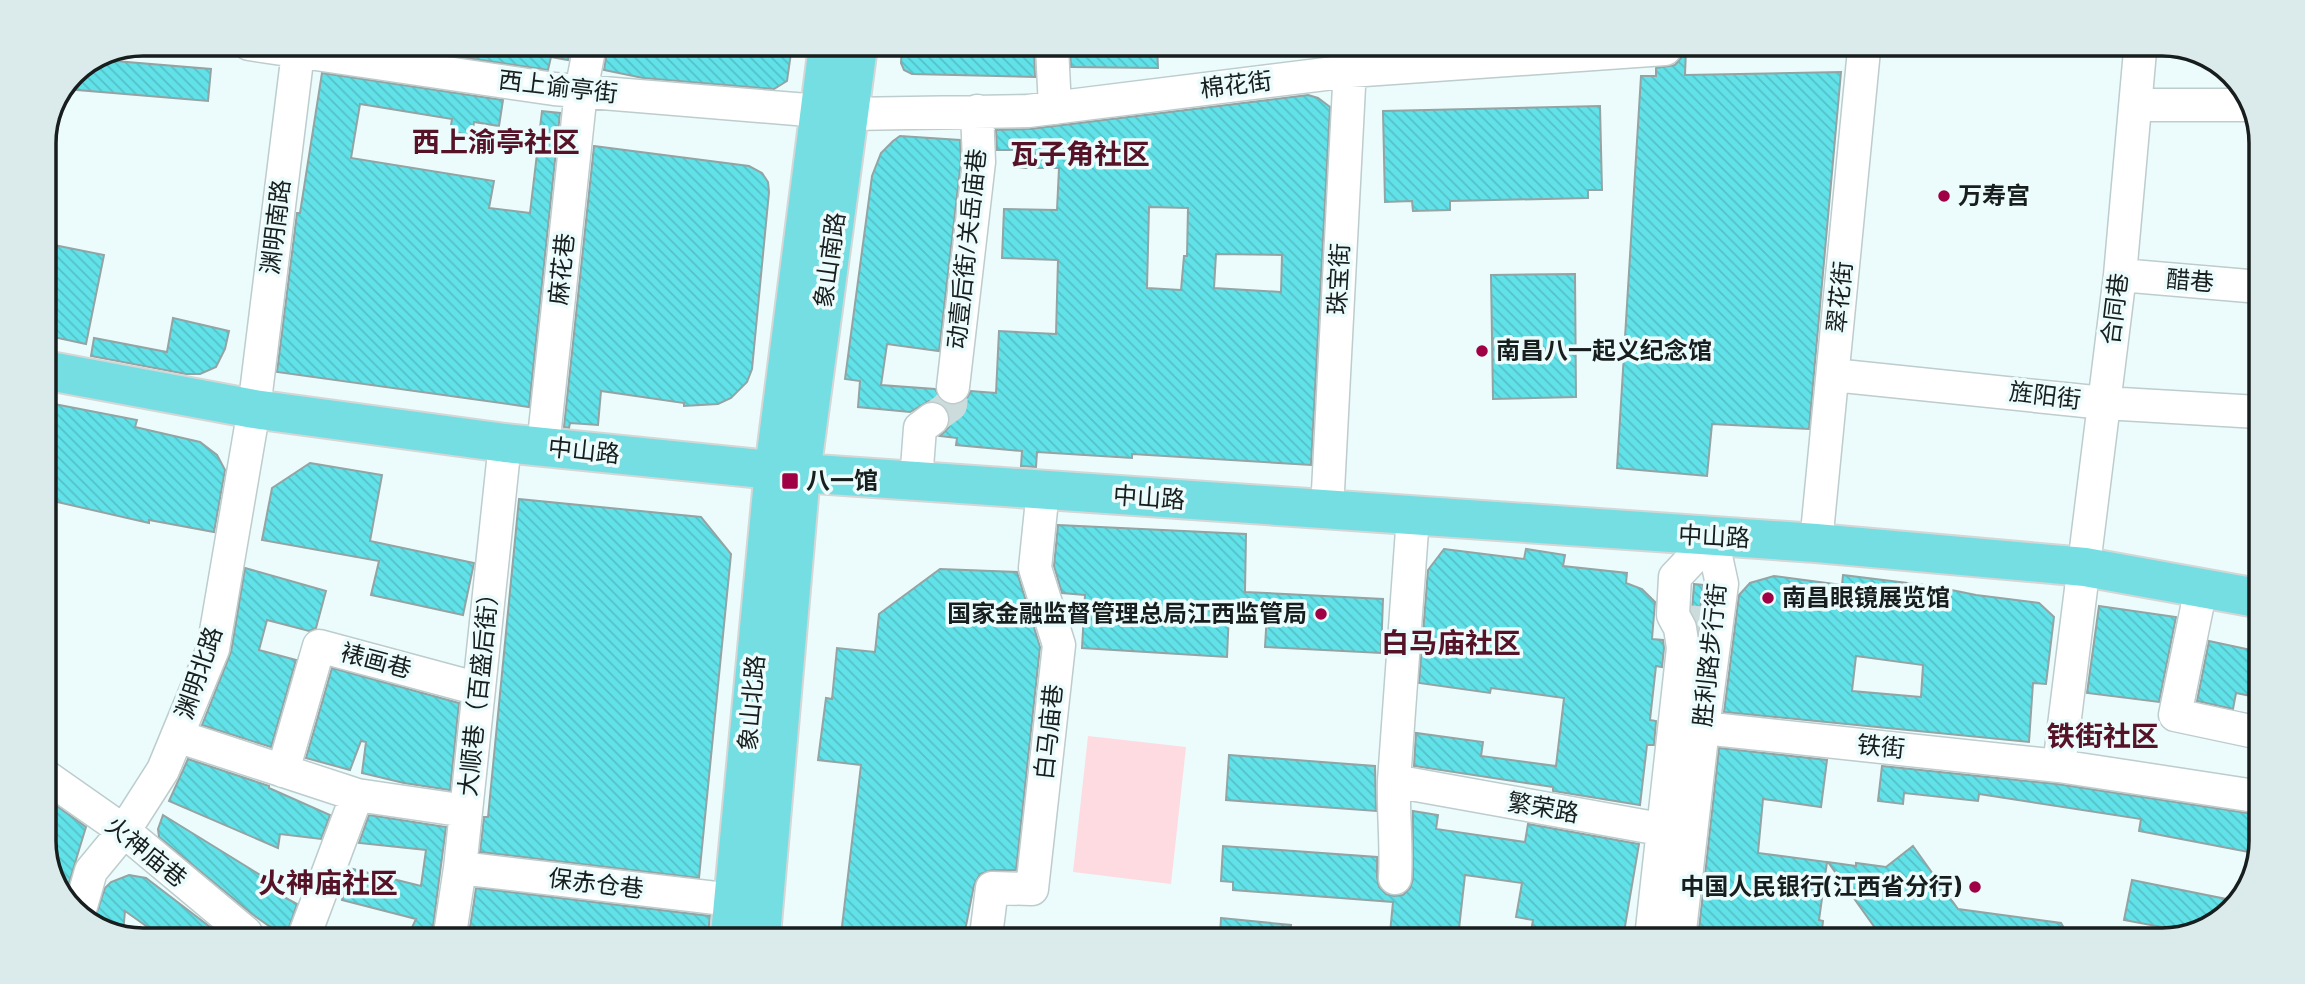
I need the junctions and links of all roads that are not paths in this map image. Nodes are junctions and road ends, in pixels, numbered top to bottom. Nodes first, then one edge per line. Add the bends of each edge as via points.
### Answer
1 (297, 56) edge
2 (356, 56) edge
3 (588, 56) edge
4 (829, 56) edge
5 (854, 56) edge
6 (1052, 56) edge
7 (1445, 56) edge
8 (1863, 56) edge
9 (2140, 56) edge
10 (1351, 59) edge
11 (581, 91) junction
12 (2137, 105) junction
13 (2239, 105) edge
14 (1055, 108) junction
15 (976, 111) junction
16 (834, 112) junction
17 (2120, 275) junction
18 (2249, 286) edge
19 (56, 372) edge
20 (1833, 374) junction
21 (953, 387) tunnel mouth
22 (2104, 403) junction
23 (254, 409) junction
24 (2249, 411) edge
25 (932, 419) tunnel mouth
26 (505, 443) junction
27 (543, 447) junction
28 (787, 472) junction
29 (916, 481) junction
30 (1043, 490) junction
31 (1327, 510) junction
32 (1413, 516) junction
33 (1712, 538) junction
34 (1816, 543) junction
35 (2085, 567) junction
36 (2201, 588) junction
37 (2249, 597) edge
38 (479, 689) junction
39 (1703, 728) junction
40 (2249, 731) edge
41 (177, 736) junction
42 (2059, 766) junction
43 (283, 771) junction
44 (1394, 782) junction
45 (56, 783) edge
46 (357, 795) junction
47 (2249, 795) edge
48 (466, 811) junction
49 (124, 831) junction
50 (1677, 832) junction
51 (460, 868) junction
52 (1395, 878) dead end
53 (82, 902) edge
54 (731, 918) edge
55 (240, 928) edge
56 (307, 928) edge
57 (451, 928) edge
58 (761, 928) edge
59 (987, 928) edge
60 (1653, 928) edge
61 (1679, 928) edge

1 - 23 street, 渊明南路
2 - 11 street, 西上谕亭街
3 - 11 street, 麻花巷
4 - 16 main road, 象山南路
5 - 16 main road, 象山南路
6 - 14 street
7 - 10 street, 棉花街
8 - 20 street, 翠花街
9 - 12 street, 合同巷
10 - 14 street, 棉花街
10 - 31 street, 珠宝街
11 - 16 street, 西上谕亭街
11 - 27 street, 麻花巷
12 - 13 street
12 - 17 street, 合同巷
14 - 15 street, 棉花街
15 - 16 street, 棉花街
15 - 21 street, 动壹后街/关岳庙巷 via 979,162
16 - 28 main road, 象山南路
17 - 18 street, 醋巷
17 - 22 street, 合同巷
19 - 23 main road, 中山路
20 - 22 street, 旌阳街
20 - 34 street, 翠花街
22 - 24 street, 旌阳街
22 - 35 street, 合同巷
23 - 26 main road, 中山路
23 - 41 street, 渊明北路 via 213,649
25 - 29 street via 920,428
26 - 27 main road, 中山路
26 - 38 street, 大顺巷（百盛后街）
27 - 28 main road, 中山路
28 - 29 main road, 中山路
28 - 54 main road, 象山北路
28 - 58 main road, 象山北路
29 - 30 main road, 中山路
30 - 31 main road, 中山路
30 - 59 street, 白马庙巷 via 1035,568 1059,645 1032,889 992,888
31 - 32 main road, 中山路
32 - 33 main road, 中山路
32 - 44 street
33 - 34 main road, 中山路
33 - 39 street, 胜利路步行街 via 1722,584
33 - 50 street, 胜利路步行街 via 1675,577 1673,615 1683,648
34 - 35 main road, 中山路
35 - 36 main road, 中山路
35 - 42 street
36 - 37 main road, 中山路
36 - 40 street via 2175,715
38 - 43 street, 裱画巷 via 319,646
38 - 48 street, 大顺巷（百盛后街）
39 - 42 street, 铁街
39 - 50 street, 胜利路步行街
41 - 43 street
41 - 49 street, 渊明北路 via 163,770
42 - 47 street, 铁街
43 - 46 street
44 - 50 street, 繁荣路
44 - 52 street
45 - 49 street, 火神庙巷
46 - 48 street
46 - 56 street
48 - 51 street, 大顺巷（百盛后街）
49 - 53 street, 渊明北路 via 92,871
49 - 55 street, 火神庙巷
50 - 60 street, 胜利路步行街
50 - 61 street, 胜利路步行街
51 - 54 street, 保赤仓巷
51 - 57 street, 大顺巷（百盛后街）

